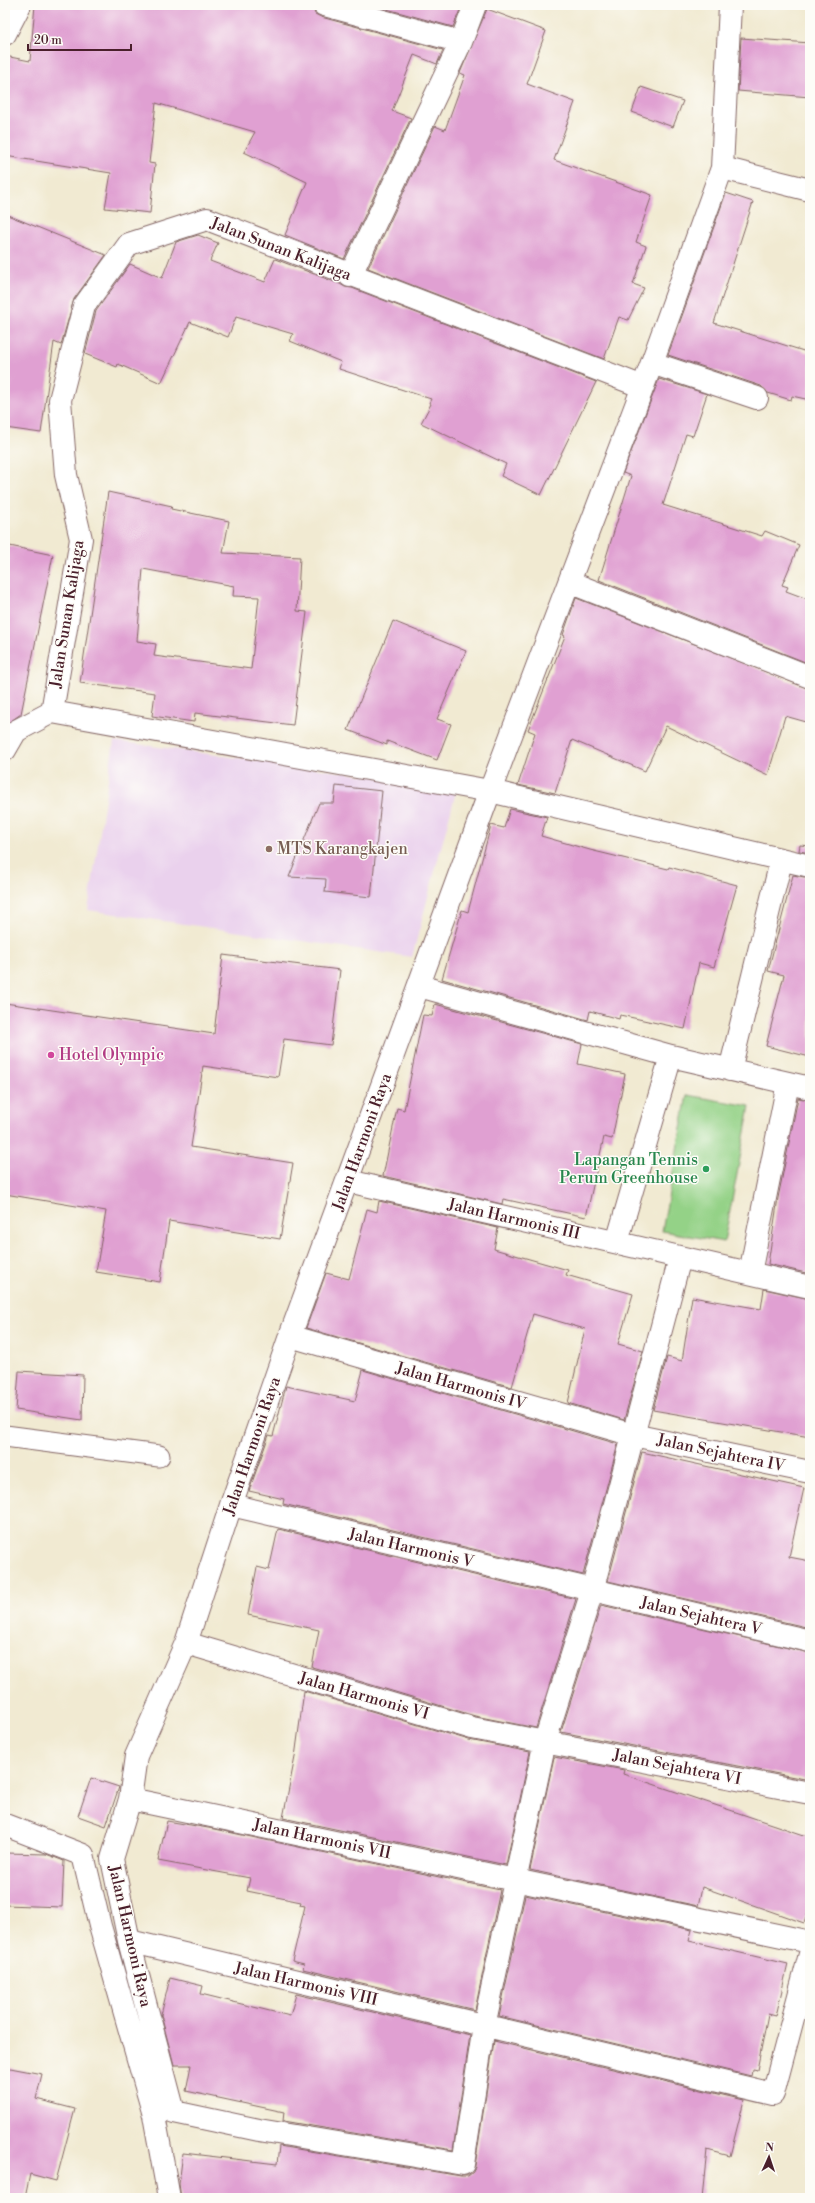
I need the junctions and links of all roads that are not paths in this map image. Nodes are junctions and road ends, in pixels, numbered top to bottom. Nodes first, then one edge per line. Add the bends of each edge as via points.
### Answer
1 (20, 5) edge
2 (324, 5) edge
3 (475, 5) edge
4 (730, 5) edge
5 (5, 34) edge
6 (461, 42) junction
7 (722, 168) junction
8 (810, 190) edge
9 (350, 276) junction
10 (652, 363) junction
11 (643, 388) junction
12 (757, 398) dead end
13 (569, 582) junction
14 (810, 677) edge
15 (52, 712) junction
16 (5, 750) edge
17 (490, 790) junction
18 (782, 861) junction
19 (810, 866) edge
20 (419, 986) junction
21 (671, 1056) junction
22 (730, 1070) junction
23 (788, 1083) junction
24 (810, 1088) edge
25 (348, 1181) junction
26 (617, 1242) junction
27 (680, 1258) junction
28 (750, 1273) junction
29 (810, 1287) edge
30 (290, 1336) junction
31 (633, 1435) junction
32 (5, 1436) edge
33 (158, 1456) dead end
34 (810, 1472) edge
35 (231, 1505) junction
36 (592, 1591) junction
37 (810, 1641) edge
38 (186, 1644) junction
39 (545, 1741) junction
40 (810, 1793) edge
41 (130, 1799) junction
42 (5, 1825) edge
43 (514, 1879) junction
44 (128, 1941) junction
45 (810, 1942) edge
46 (810, 1954) edge
47 (484, 2026) junction
48 (169, 2198) edge

1 - 5 street
2 - 6 street
3 - 6 street
4 - 7 street, Jalan Harmoni Raya
6 - 9 street
7 - 8 street
7 - 10 street, Jalan Harmoni Raya
9 - 11 street, Jalan Sunan Kalijaga
9 - 15 street, Jalan Sunan Kalijaga via 207,219 128,244 84,306 60,400 66,475 81,539
10 - 11 street, Jalan Harmoni Raya
10 - 12 street
11 - 13 street, Jalan Harmoni Raya
13 - 14 street
13 - 17 street, Jalan Harmoni Raya
15 - 16 street via 16,731
15 - 17 street
17 - 18 street
17 - 20 street, Jalan Harmoni Raya
18 - 19 street
18 - 22 street
20 - 21 street
20 - 25 street, Jalan Harmoni Raya
21 - 22 street
21 - 26 street
22 - 23 street
23 - 24 street
23 - 28 street
25 - 26 street, Jalan Harmonis III
25 - 30 street, Jalan Harmoni Raya
26 - 27 street, Jalan Harmonis III
27 - 28 street, Jalan Harmonis III
27 - 31 street
28 - 29 street, Jalan Harmonis III
30 - 31 street, Jalan Harmonis IV
30 - 35 street, Jalan Harmoni Raya
31 - 34 street, Jalan Sejahtera IV
31 - 36 street
32 - 33 lane
35 - 36 street, Jalan Harmonis V
35 - 38 street, Jalan Harmoni Raya
36 - 37 street, Jalan Sejahtera V
36 - 39 street
38 - 39 street, Jalan Harmonis VI via 472,1728
38 - 41 street, Jalan Harmoni Raya via 136,1756
39 - 40 street, Jalan Sejahtera VI
39 - 43 street
41 - 43 street, Jalan Harmonis VII
41 - 44 street, Jalan Harmoni Raya via 112,1859
42 - 48 street, Jalan Harmoni Raya via 83,1855 100,1926 154,2115
43 - 45 street, Jalan Harmonis VII
43 - 47 street
44 - 47 street, Jalan Harmonis VIII
44 - 47 street, Jalan Harmoni Raya via 174,2112 259,2130 463,2164
46 - 47 street, Jalan Harmonis VIII via 773,2094

